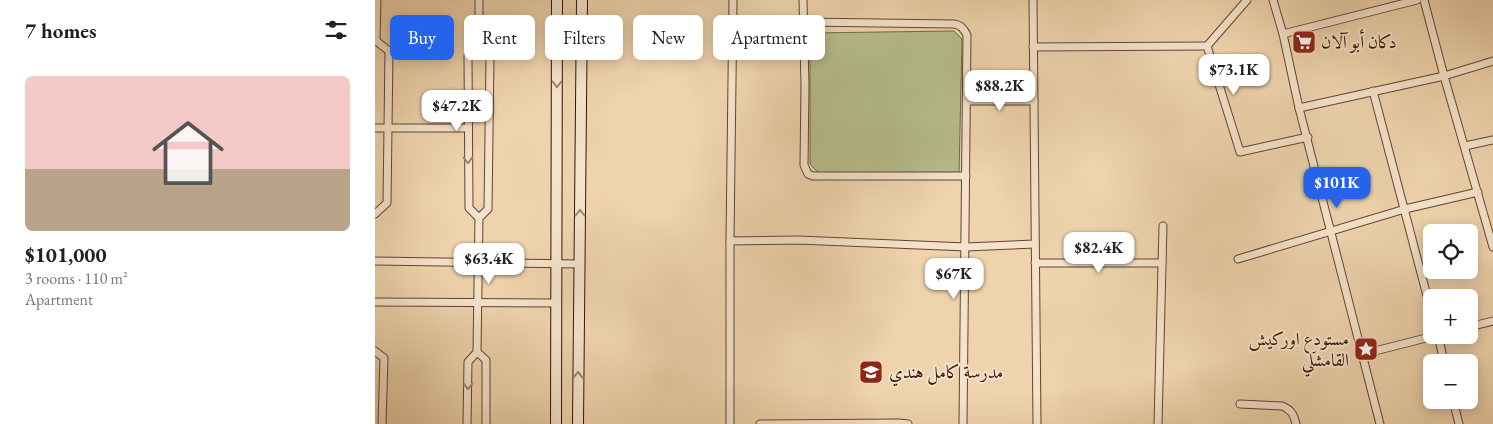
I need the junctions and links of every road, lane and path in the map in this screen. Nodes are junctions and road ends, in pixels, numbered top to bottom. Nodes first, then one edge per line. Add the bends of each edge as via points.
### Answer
1 (377, 0) edge
2 (479, 0) edge
3 (557, 0) edge
4 (582, 0) edge
5 (733, 0) edge
6 (803, 0) edge
7 (1033, 0) edge
8 (1247, 0) edge
9 (1273, 0) edge
10 (1417, 0) edge
11 (1424, 0) edge
12 (479, 15) edge
13 (803, 15) edge
14 (825, 22) edge
15 (1283, 34) junction
16 (375, 40) edge
17 (1207, 46) junction
18 (1033, 47) junction
19 (468, 60) edge
20 (490, 60) edge
21 (803, 60) edge
22 (1493, 61) edge
23 (1444, 76) junction
24 (1373, 92) junction
25 (967, 101) junction
26 (1034, 101) junction
27 (1299, 108) junction
28 (375, 128) edge
29 (388, 128) junction
30 (468, 128) junction
31 (1307, 137) junction
32 (1493, 140) edge
33 (1465, 146) junction
34 (966, 176) junction
35 (1477, 192) junction
36 (1405, 209) junction
37 (375, 214) edge
38 (479, 218) junction
39 (1163, 226) dead end
40 (1331, 230) junction
41 (730, 242) junction
42 (1035, 244) junction
43 (966, 246) junction
44 (1493, 247) edge
45 (1238, 259) dead end
46 (375, 261) edge
47 (478, 263) junction
48 (1035, 263) junction
49 (1162, 263) junction
50 (557, 264) junction
51 (579, 264) junction
52 (1425, 289) edge
53 (375, 302) edge
54 (478, 303) junction
55 (556, 303) junction
56 (1493, 321) edge
57 (1478, 325) edge
58 (1423, 339) edge
59 (375, 351) edge
60 (477, 352) junction
61 (1363, 354) junction
62 (1240, 404) dead end
63 (1455, 409) edge
64 (383, 424) edge
65 (467, 424) edge
66 (486, 424) edge
67 (556, 424) edge
68 (578, 424) edge
69 (730, 424) edge
70 (760, 424) edge
71 (908, 424) edge
72 (963, 424) edge
73 (1037, 424) edge
74 (1158, 424) edge
75 (1296, 424) edge
76 (1380, 424) edge
77 (1459, 424) edge

1 - 16 street
2 - 12 street
3 -> 50 main road
51 -> 4 main road
5 - 41 street
6 - 13 street
7 - 18 street
8 - 17 street
9 - 15 street
10 - 15 street
11 - 23 street
14 - 25 street via 961,26 967,35
15 - 27 street
16 - 29 street via 389,51
17 - 18 street
17 - 31 street via 1239,152
18 - 26 street
19 - 30 street
20 - 38 street via 488,208
21 - 34 street via 804,165 808,174
22 - 23 street
23 - 24 street
23 - 33 street
24 - 27 street
24 - 36 street
25 - 26 street
25 - 34 street
26 - 42 street
27 - 31 street
28 - 29 street
29 - 30 street
29 - 37 street via 387,203
30 -> 38 street via 469,208
31 - 40 street
32 - 33 street
33 - 35 street
34 - 43 street
35 - 36 street
35 - 44 street
36 - 40 street
36 - 52 street
38 - 47 street
39 - 49 street
40 - 45 street
40 - 61 street
41 - 43 street via 798,240
41 - 69 street
42 - 43 street
42 - 48 street
43 - 72 street
46 - 47 street
47 - 50 street
47 - 54 street
48 - 49 street
48 - 73 street
49 - 74 street
50 - 51 street
50 - 55 main road
68 -> 51 main road
53 - 54 street
54 - 55 street
54 - 60 street
55 - 67 main road
56 - 57 street
58 - 61 street
59 - 64 street via 384,358
60 -> 65 street via 468,362
60 - 66 street via 487,360
61 - 76 street
62 - 75 street via 1282,406 1294,416
63 - 77 street
70 - 71 street

